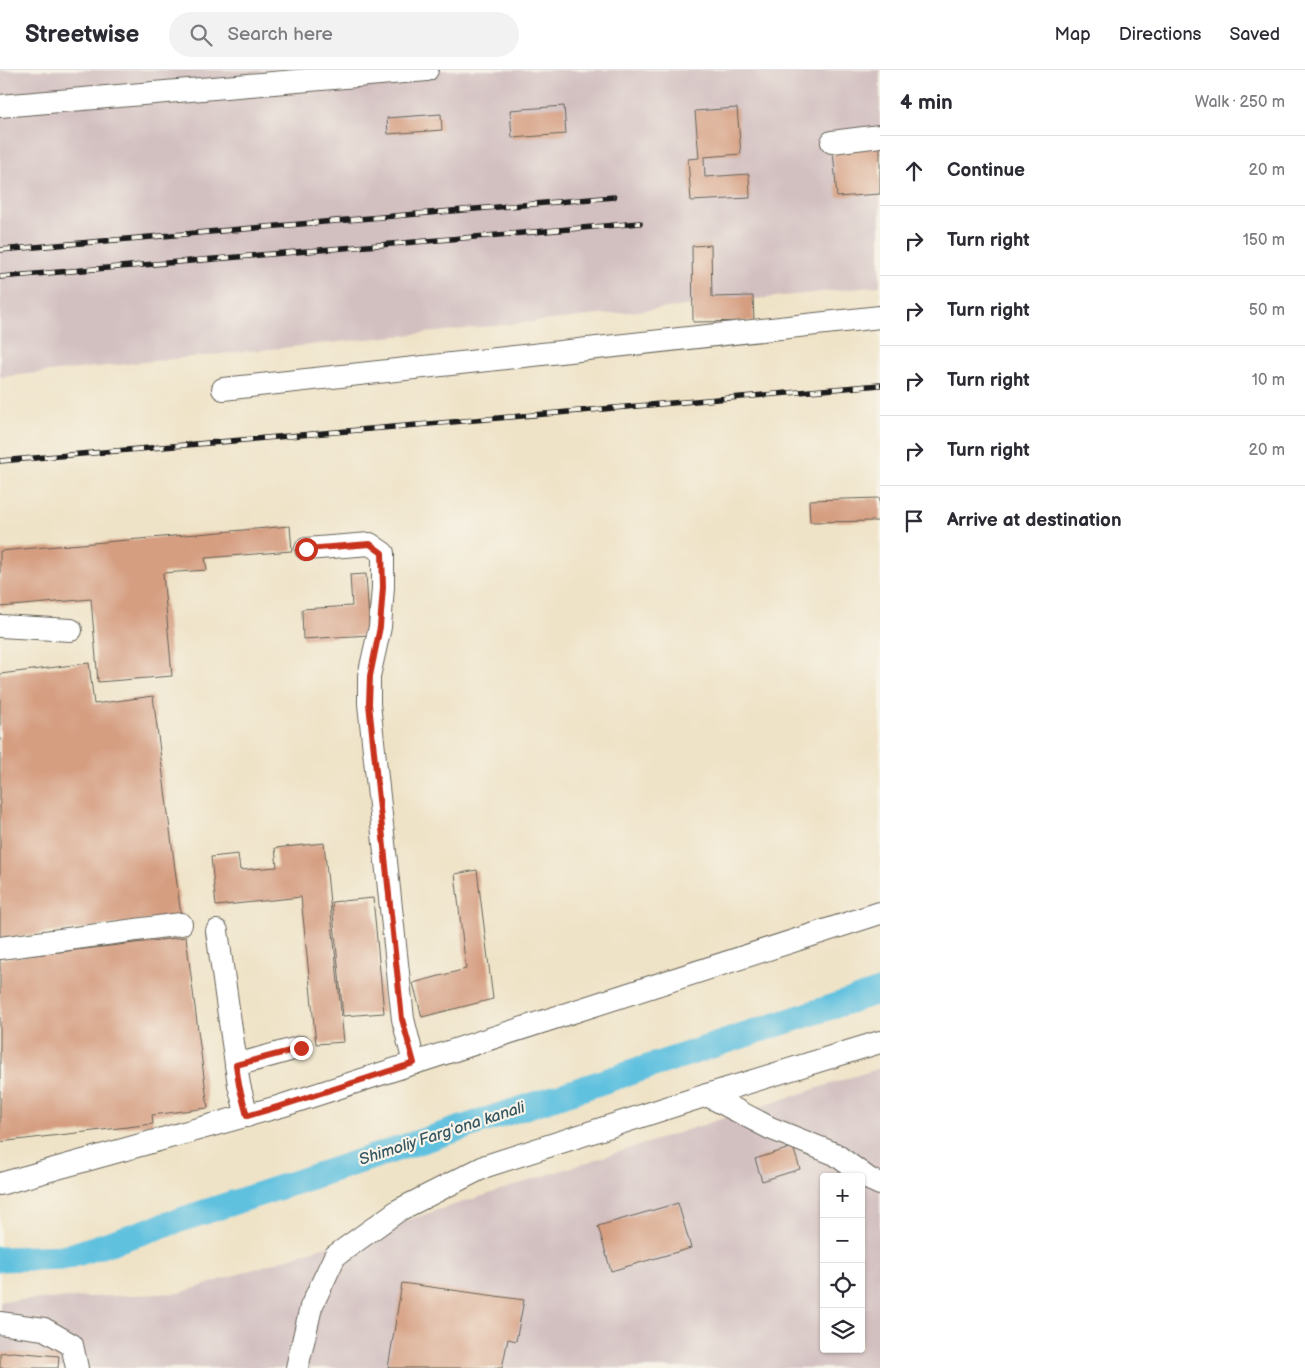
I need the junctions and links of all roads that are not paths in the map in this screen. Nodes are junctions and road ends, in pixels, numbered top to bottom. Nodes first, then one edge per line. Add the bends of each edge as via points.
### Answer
1 (427, 70) edge
2 (0, 106) edge
3 (880, 136) edge
4 (832, 142) dead end
5 (880, 317) edge
6 (223, 389) dead end
7 (306, 549) dead end
8 (0, 626) edge
9 (71, 630) dead end
10 (880, 913) edge
11 (181, 924) dead end
12 (217, 931) dead end
13 (0, 948) edge
14 (880, 1042) edge
15 (301, 1048) dead end
16 (414, 1063) junction
17 (236, 1065) junction
18 (707, 1095) junction
19 (247, 1116) junction
20 (0, 1184) edge
21 (880, 1184) edge
22 (0, 1324) edge
23 (77, 1368) edge
24 (297, 1368) edge

1 - 2 street
3 - 4 street
5 - 6 street
7 - 16 street via 370,544 382,553 380,627 370,676 369,704 402,1019
8 - 9 street
10 - 16 street
11 - 13 street
12 - 17 street
14 - 18 street
15 - 17 street
16 - 19 street
17 - 19 street
18 - 21 street via 770,1128 835,1154
18 - 24 street via 486,1166 399,1210 335,1256 311,1307
19 - 20 street
22 - 23 street via 44,1329 72,1344

